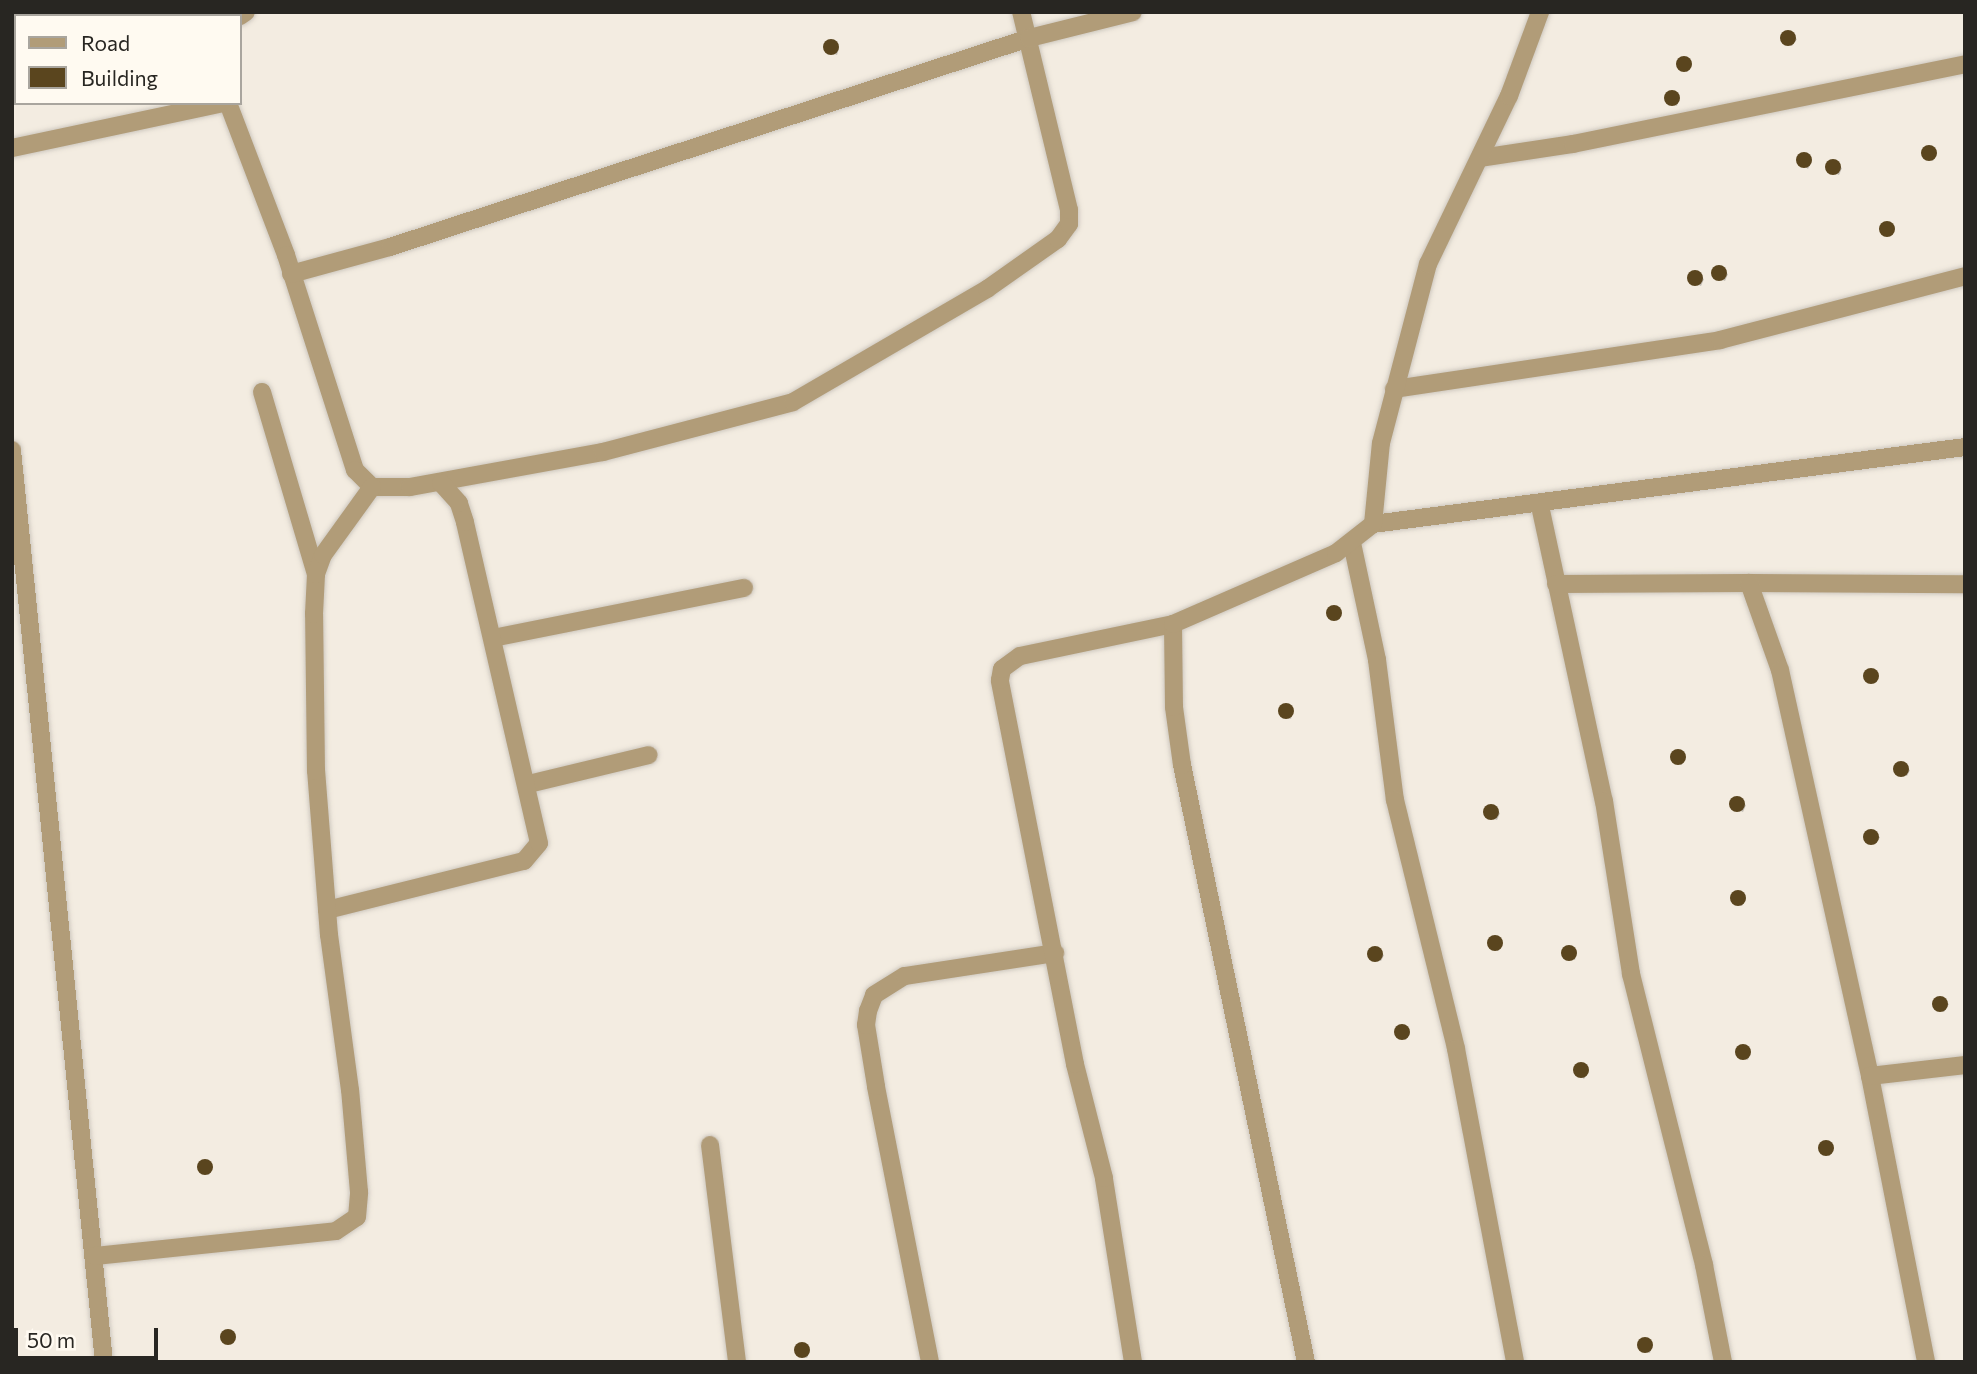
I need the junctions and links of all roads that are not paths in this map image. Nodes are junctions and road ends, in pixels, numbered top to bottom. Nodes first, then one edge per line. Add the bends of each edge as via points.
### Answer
1 (1021, 12) edge
2 (1133, 12) edge
3 (1540, 12) edge
4 (1029, 38) junction
5 (1965, 64) edge
6 (216, 105) edge
7 (227, 105) edge
8 (12, 148) edge
9 (1480, 158) junction
10 (291, 274) junction
11 (1965, 276) edge
12 (1394, 389) junction
13 (262, 392) dead end
14 (1965, 447) edge
15 (12, 450) edge
16 (441, 483) junction
17 (372, 486) junction
18 (1540, 506) junction
19 (1373, 524) junction
20 (1352, 543) junction
21 (316, 574) junction
22 (1749, 583) junction
23 (1556, 584) junction
24 (744, 588) dead end
25 (1963, 590) edge
26 (1173, 624) junction
27 (493, 638) junction
28 (649, 755) dead end
29 (529, 784) junction
30 (327, 910) junction
31 (1055, 953) junction
32 (1965, 1065) edge
33 (1870, 1076) junction
34 (710, 1145) dead end
35 (95, 1256) junction
36 (104, 1362) edge
37 (737, 1362) edge
38 (930, 1362) edge
39 (1133, 1362) edge
40 (1306, 1362) edge
41 (1515, 1362) edge
42 (1723, 1362) edge
43 (1926, 1362) edge

1 - 4 street
2 - 4 street
3 - 9 street
4 - 10 street via 390,247
4 - 16 street via 1069,210 1069,224 1058,239 976,296 793,402 603,452
5 - 9 street via 1587,141
6 - 8 street
7 - 10 street
9 - 12 street via 1428,264
10 - 17 street via 355,470
11 - 12 street via 1720,340
12 - 19 street via 1381,443
13 - 21 street
14 - 18 street
15 - 35 street
16 - 17 street
16 - 27 street via 459,503 466,522
17 - 21 street via 331,540
18 - 19 street
18 - 23 street
19 - 20 street
20 - 26 street
20 - 41 street via 1377,660 1395,800 1456,1049
21 - 30 street via 316,771
22 - 23 street
22 - 25 street
22 - 33 street via 1780,670
23 - 42 street via 1604,801 1631,974 1704,1265
24 - 27 street
26 - 31 street via 1020,656 1002,669 1000,692
26 - 40 street via 1174,707 1182,765
27 - 29 street
28 - 29 street
29 - 30 street via 540,832 533,856
30 - 35 street via 359,1192 352,1223 336,1231
31 - 38 street via 905,976 874,995 868,1011 876,1086
31 - 39 street via 1075,1064 1104,1178
32 - 33 street
33 - 43 street
34 - 37 street
35 - 36 street

